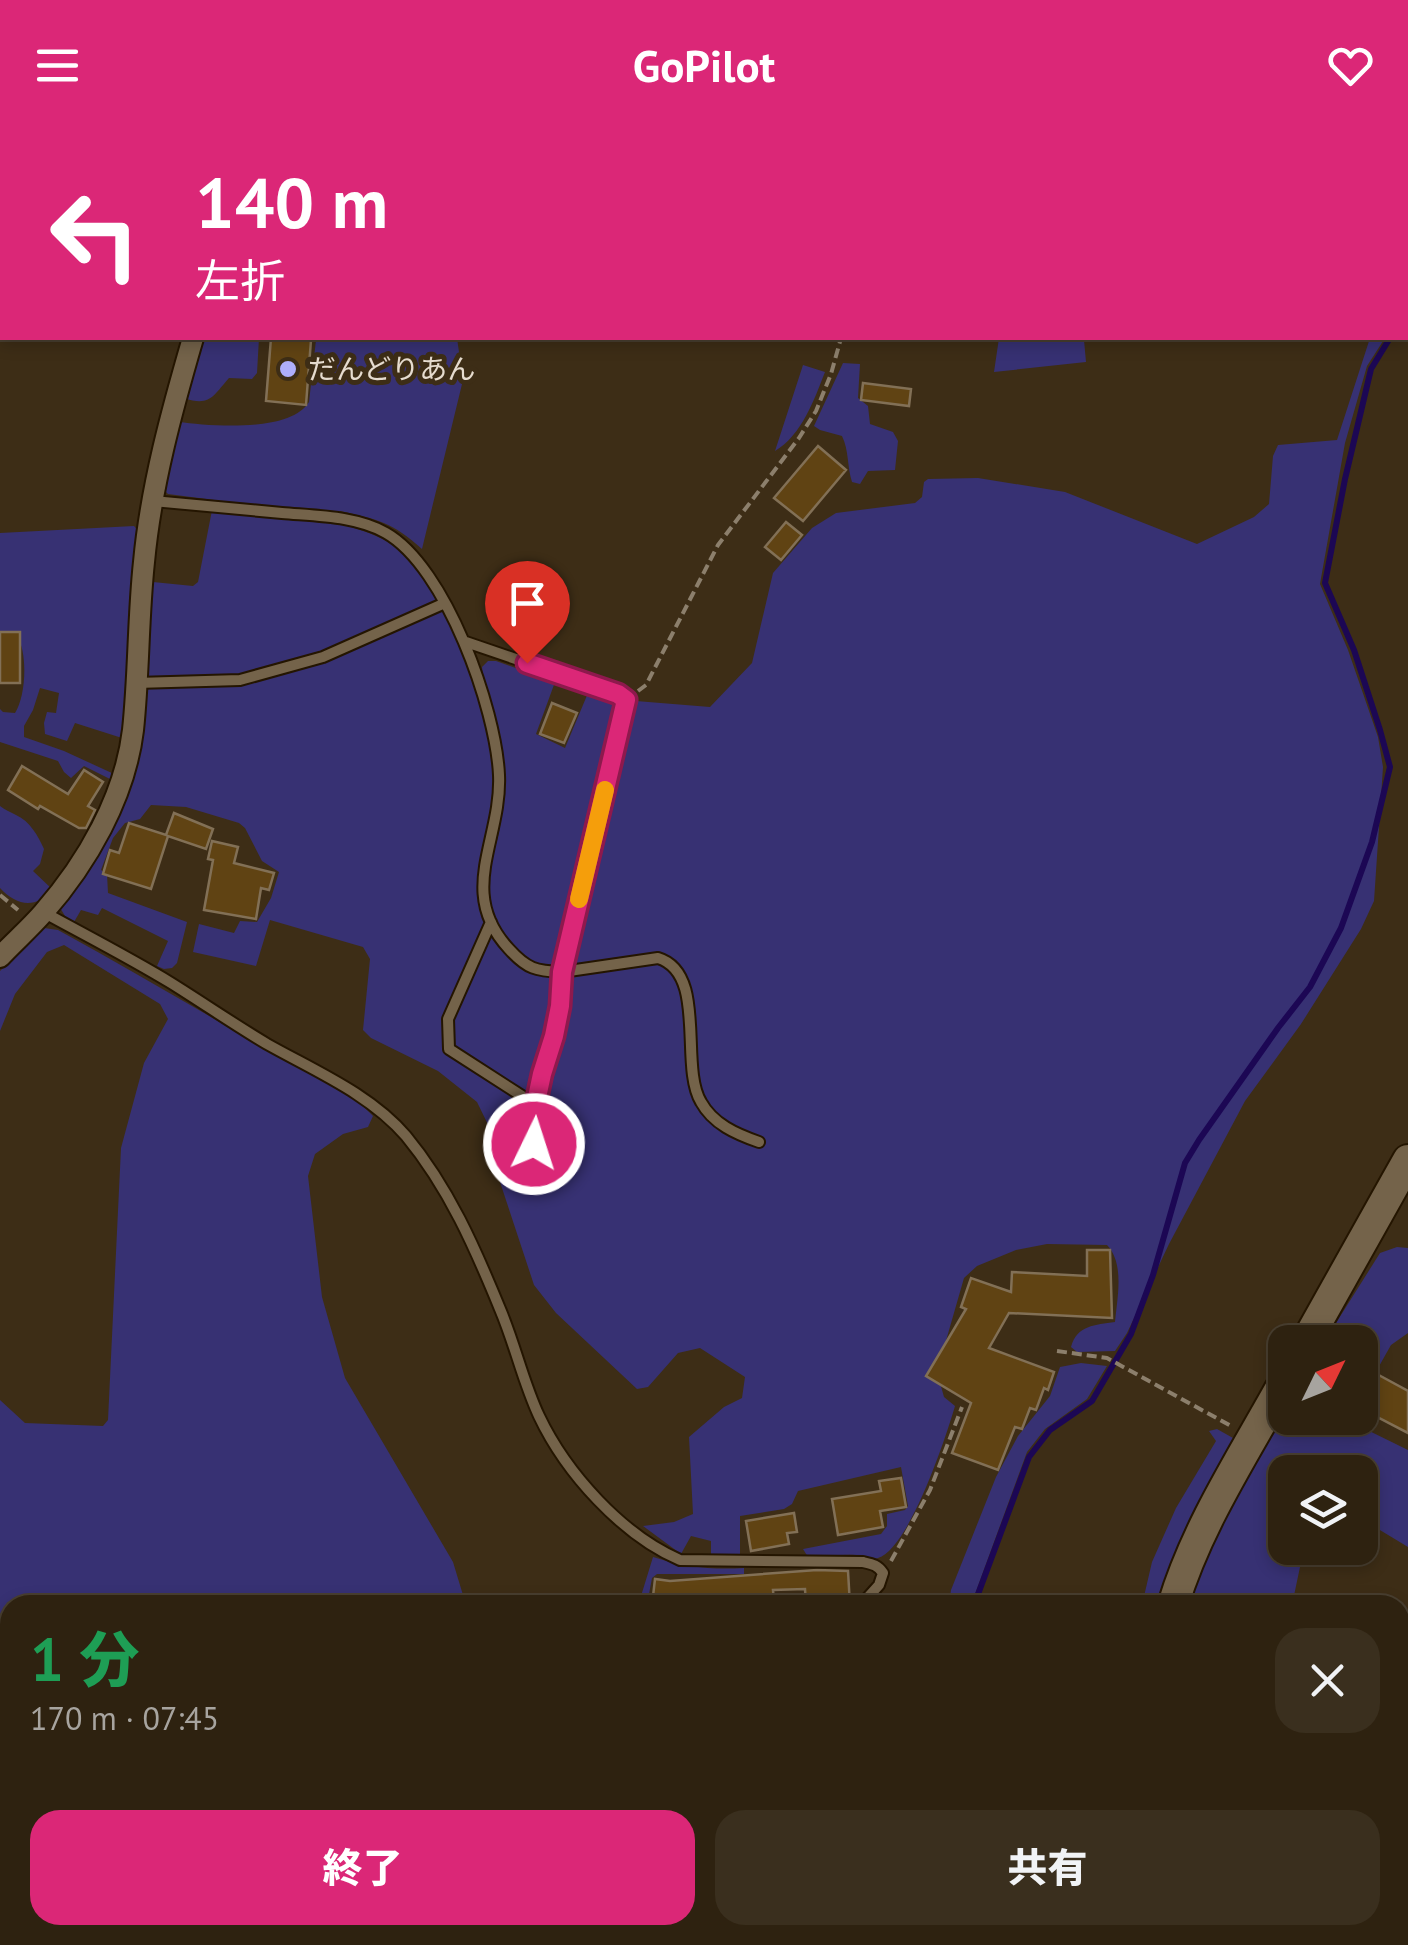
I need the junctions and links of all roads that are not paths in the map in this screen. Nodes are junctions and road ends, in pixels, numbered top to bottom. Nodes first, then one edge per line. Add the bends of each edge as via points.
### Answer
1 (192, 340) edge
2 (153, 501) junction
3 (445, 603) junction
4 (466, 642) junction
5 (136, 683) junction
6 (44, 912) junction
7 (490, 922) junction
8 (0, 956) edge
9 (562, 972) junction
10 (536, 1106) junction
11 (758, 1142) dead end
12 (1408, 1160) edge
13 (532, 1181) dead end
14 (1316, 1325) edge
15 (1268, 1411) edge
16 (870, 1595) edge
17 (1177, 1595) edge

1 - 2 street
2 - 3 lane via 370,525 404,545
2 - 5 street
3 - 4 lane
3 - 5 lane via 323,657 240,680
4 - 7 lane via 499,775 482,885
4 - 9 lane via 626,700
5 - 6 street via 132,733 106,818
6 - 8 street
6 - 16 lane via 367,1101 403,1132 466,1230 549,1435 597,1499 640,1537 680,1560 863,1562 883,1574
7 - 9 lane via 521,962
7 - 10 lane via 448,1020 448,1049
9 - 10 lane
9 - 11 lane via 668,961 687,994 694,1087 702,1104 715,1120
10 - 13 lane
12 - 14 main road
15 - 17 main road via 1204,1526

